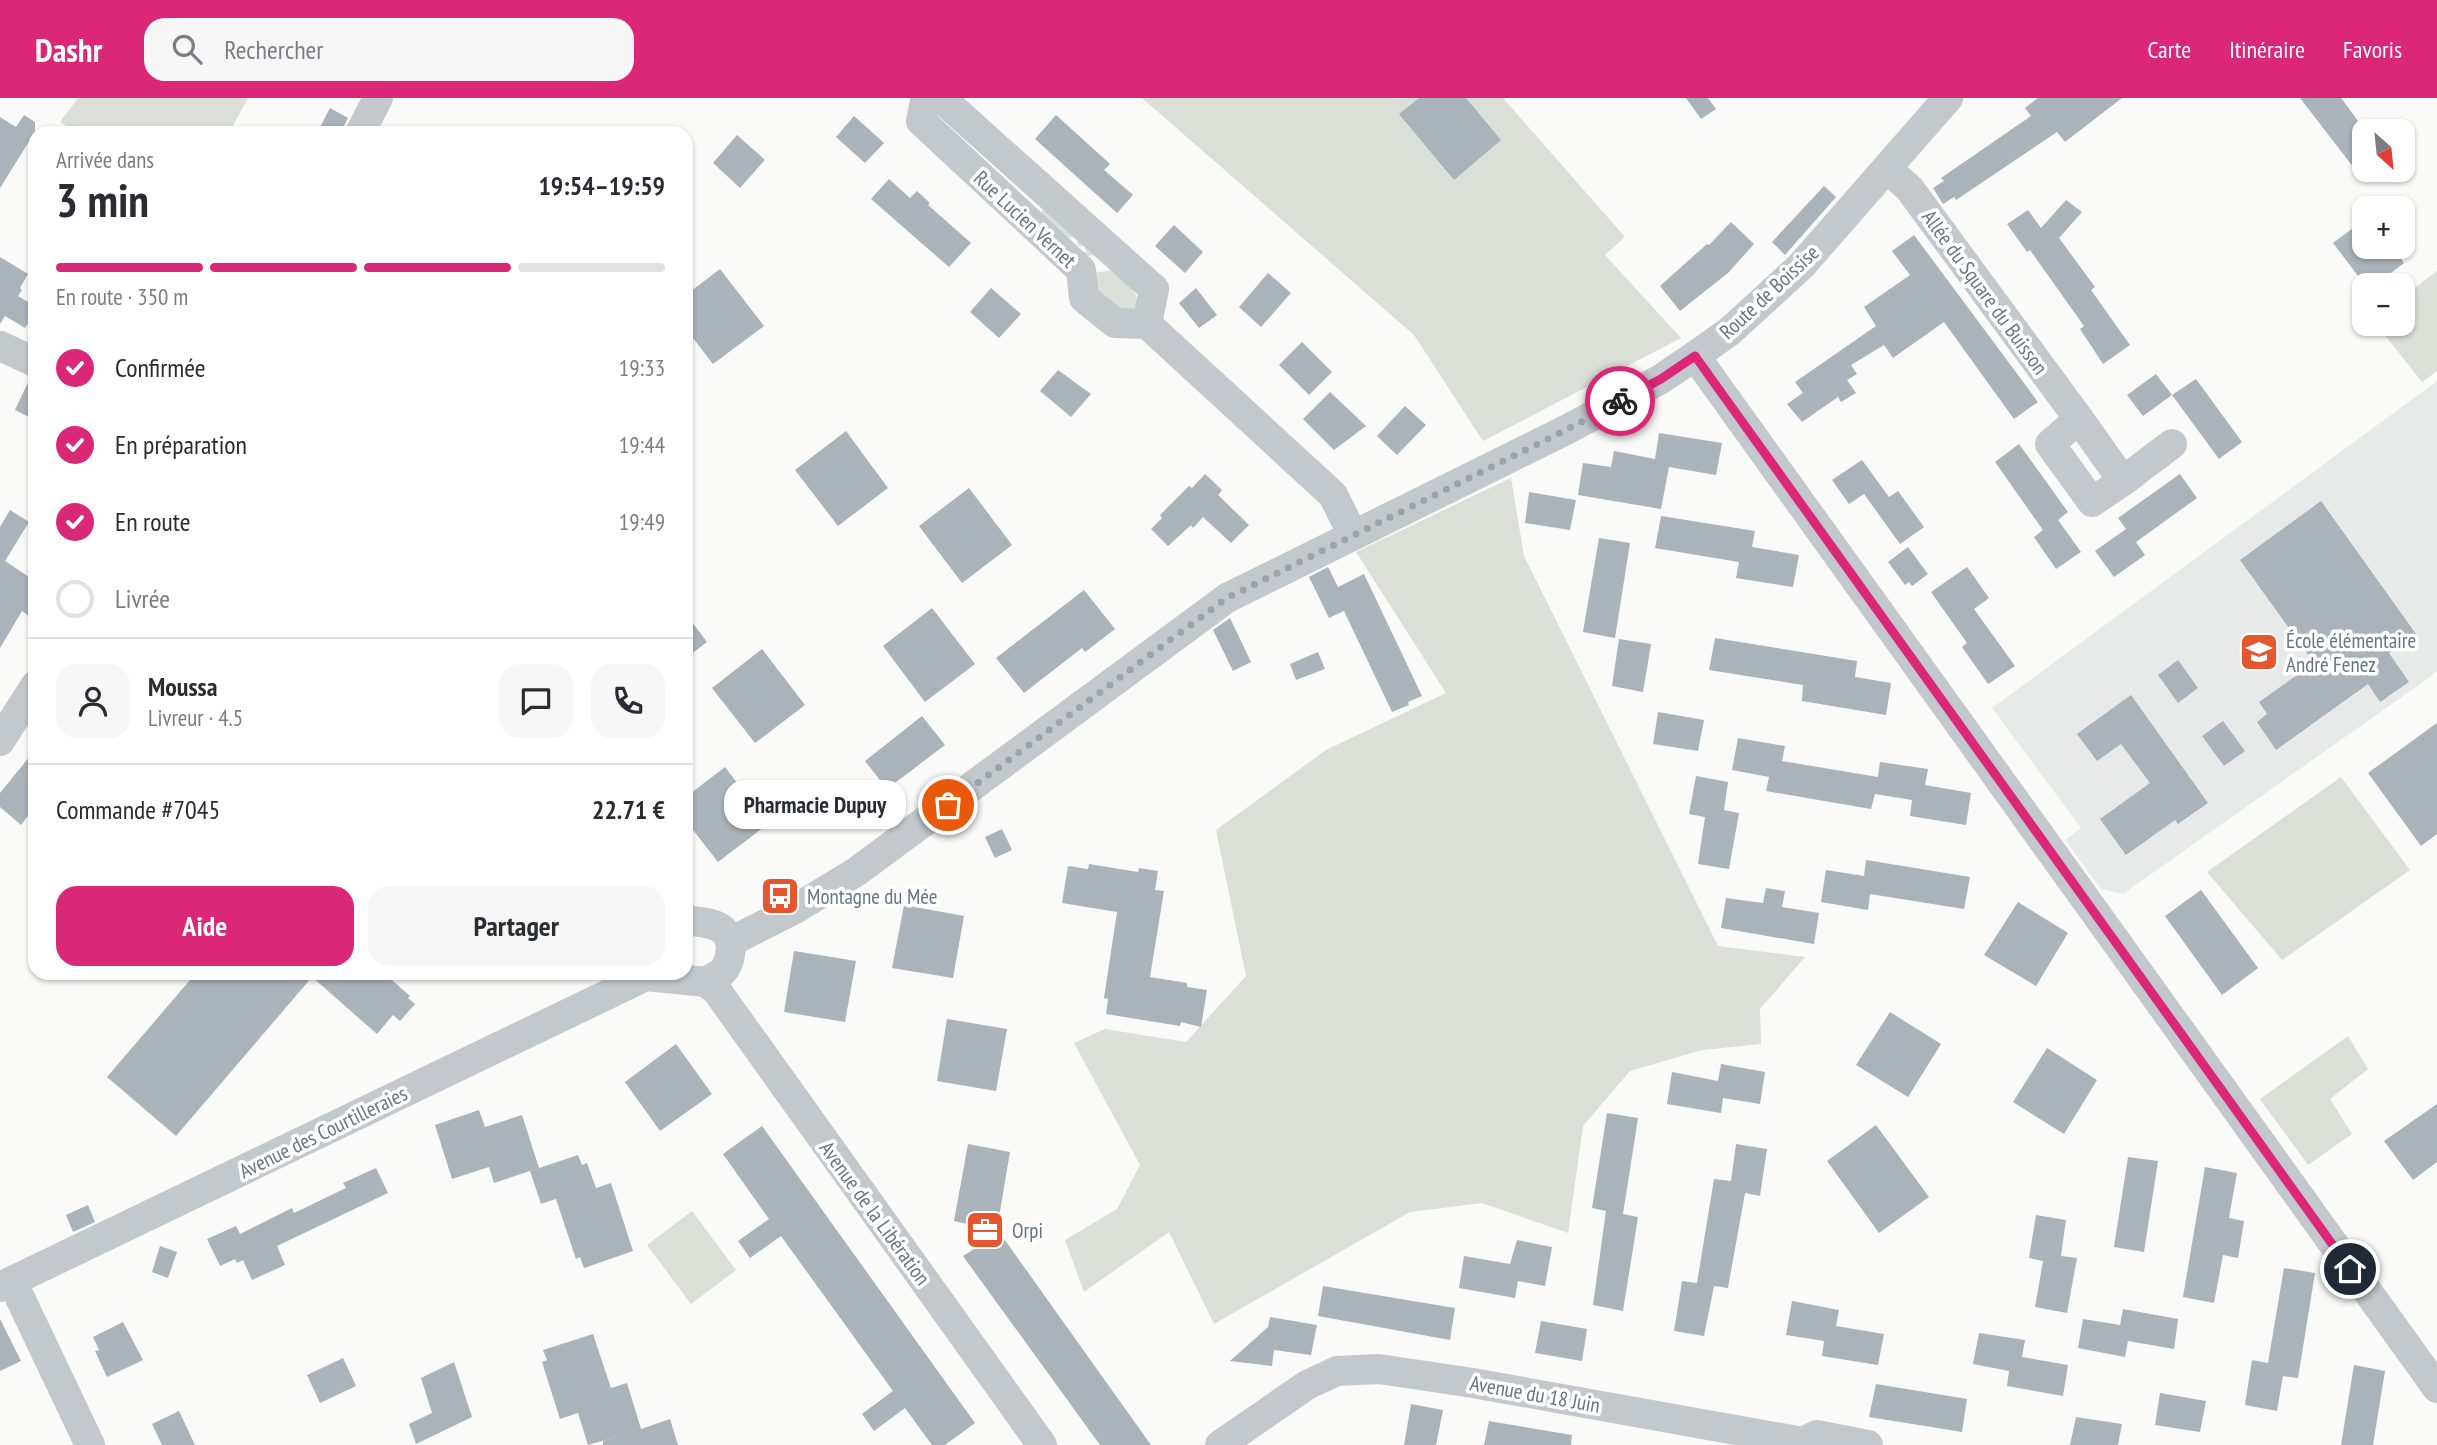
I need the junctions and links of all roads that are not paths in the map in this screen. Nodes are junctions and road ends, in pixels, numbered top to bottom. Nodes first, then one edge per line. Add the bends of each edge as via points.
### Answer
1 (379, 98) edge
2 (935, 98) edge
3 (941, 98) edge
4 (1948, 98) edge
5 (363, 126) edge
6 (1887, 169) junction
7 (1147, 324) junction
8 (0, 346) edge
9 (1695, 356) junction
10 (28, 359) edge
11 (2172, 444) dead end
12 (1353, 535) junction
13 (28, 697) edge
14 (0, 741) edge
15 (693, 921) edge
16 (730, 942) junction
17 (632, 980) edge
18 (690, 980) edge
19 (706, 982) junction
20 (6, 1284) edge
21 (2437, 1388) edge
22 (90, 1445) edge
23 (1042, 1445) edge
24 (1220, 1445) edge
25 (1868, 1445) edge

1 - 5 street
2 - 7 street, Rue Lucien Vernet via 925,101 921,121 1081,270 1084,298 1115,323
3 - 7 street, Rue Lucien Vernet via 1154,289
4 - 6 street, Route de Boissise
6 - 9 street, Route de Boissise via 1784,282
6 - 11 street, Allée du Square du Buisson via 1909,188 2123,481
7 - 12 street via 1333,495
8 - 10 street
9 - 12 street, Route de Boissise via 1566,430
9 - 21 street
12 - 16 street, Route de Boissise via 1227,598 856,872
13 - 14 street
15 - 16 street via 724,931
16 - 19 street via 723,971
17 - 20 street, Avenue des Courtilleraies
18 - 19 street
19 - 23 street, Avenue de la Libération via 717,991
20 - 22 street
24 - 25 street, Avenue du 18 Juin via 1307,1385 1337,1371 1379,1369 1803,1442 1817,1435

